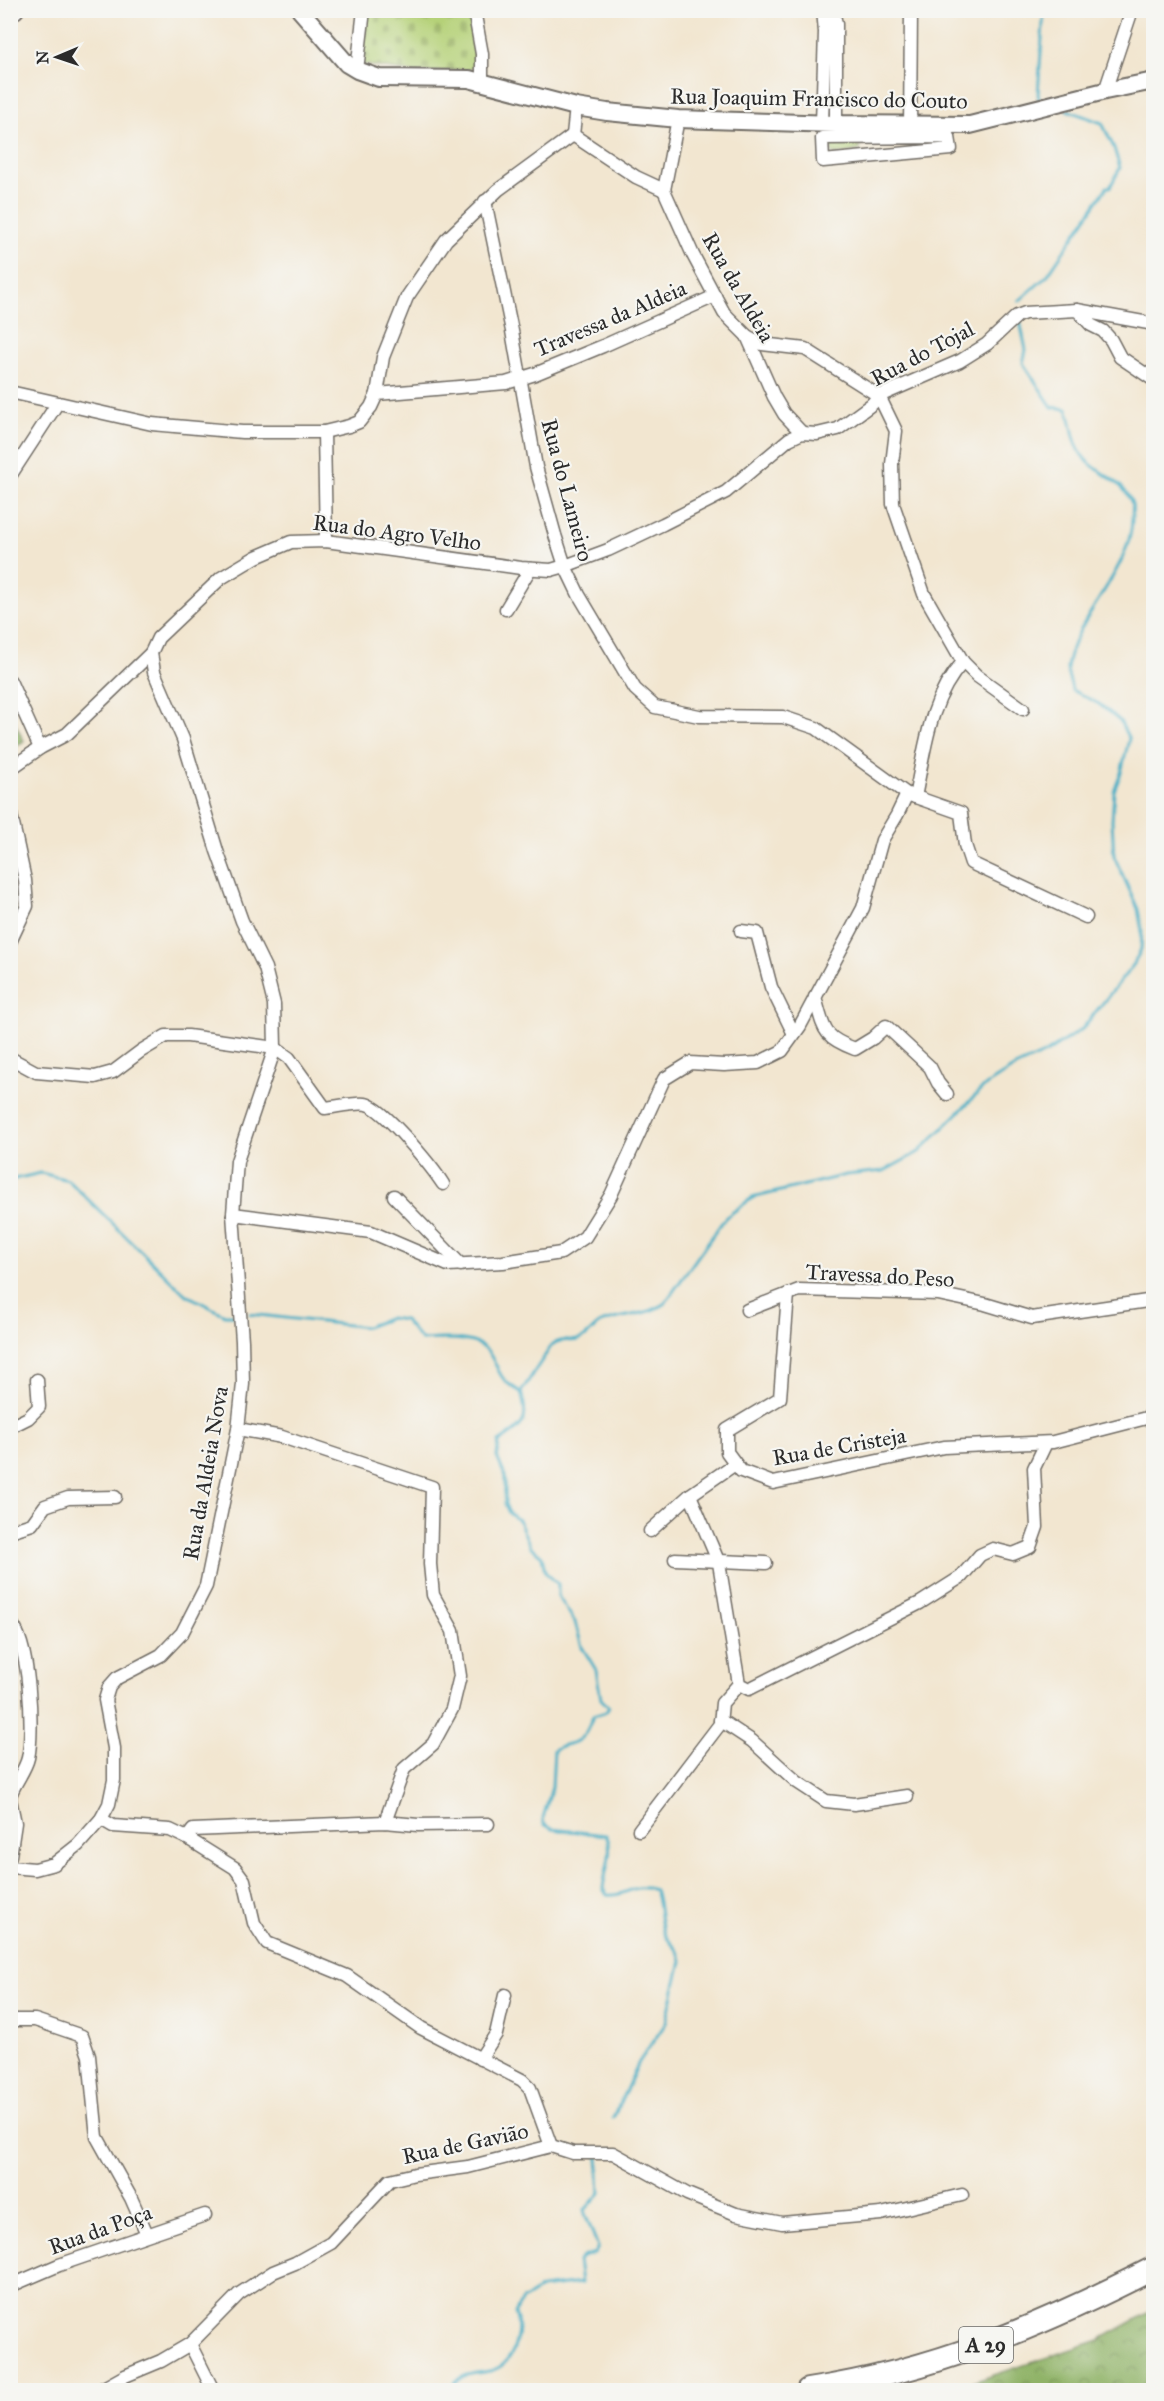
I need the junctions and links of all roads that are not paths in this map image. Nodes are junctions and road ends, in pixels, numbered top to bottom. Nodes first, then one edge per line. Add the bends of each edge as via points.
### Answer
1 (15, 10) edge
2 (300, 10) edge
3 (364, 10) edge
4 (474, 10) edge
5 (823, 10) edge
6 (833, 10) edge
7 (911, 10) edge
8 (1132, 10) edge
9 (10, 11) edge
10 (357, 70) junction
11 (1154, 81) edge
12 (482, 84) junction
13 (1105, 91) junction
14 (576, 107) junction
15 (678, 119) junction
16 (829, 124) junction
17 (910, 132) junction
18 (573, 135) junction
19 (874, 138) junction
20 (910, 153) junction
21 (875, 156) junction
22 (664, 190) junction
23 (485, 201) junction
24 (715, 296) junction
25 (1077, 310) junction
26 (1154, 324) edge
27 (747, 336) junction
28 (521, 377) junction
29 (1154, 380) edge
30 (10, 392) edge
31 (376, 394) junction
32 (879, 396) junction
33 (57, 404) junction
34 (324, 432) junction
35 (802, 433) junction
36 (10, 476) edge
37 (326, 541) junction
38 (565, 566) junction
39 (530, 569) junction
40 (506, 609) dead end
41 (151, 653) junction
42 (963, 662) junction
43 (10, 681) edge
44 (1023, 709) dead end
45 (40, 748) junction
46 (10, 769) edge
47 (911, 795) junction
48 (10, 810) edge
49 (1086, 917) dead end
50 (741, 932) dead end
51 (10, 942) edge
52 (815, 997) junction
53 (794, 1034) junction
54 (275, 1048) junction
55 (10, 1058) edge
56 (947, 1095) dead end
57 (443, 1184) dead end
58 (394, 1196) dead end
59 (233, 1214) junction
60 (461, 1265) junction
61 (788, 1294) junction
62 (1154, 1300) edge
63 (747, 1310) dead end
64 (37, 1380) dead end
65 (1154, 1416) edge
66 (10, 1427) edge
67 (238, 1429) junction
68 (1046, 1443) junction
69 (735, 1464) junction
70 (690, 1495) junction
71 (115, 1497) dead end
72 (10, 1531) edge
73 (650, 1531) dead end
74 (675, 1559) dead end
75 (717, 1559) junction
76 (766, 1563) dead end
77 (10, 1622) edge
78 (739, 1684) junction
79 (720, 1720) junction
80 (907, 1796) dead end
81 (10, 1797) edge
82 (101, 1819) junction
83 (385, 1822) junction
84 (488, 1824) dead end
85 (639, 1830) dead end
86 (187, 1838) junction
87 (10, 1856) edge
88 (10, 1867) edge
89 (505, 1995) dead end
90 (10, 2019) edge
91 (480, 2059) junction
92 (551, 2146) junction
93 (962, 2195) dead end
94 (205, 2215) dead end
95 (147, 2234) junction
96 (1154, 2268) edge
97 (1154, 2283) edge
98 (10, 2286) edge
99 (190, 2344) junction
100 (100, 2391) edge
101 (213, 2391) edge
102 (808, 2391) edge
103 (879, 2391) edge

1 - 9 main road
2 - 10 main road
3 - 10 street
4 - 12 street via 482,54
5 - 16 street
6 - 16 street via 836,24
7 - 17 street
8 - 13 street
10 - 12 main road, Rua Joaquim Francisco do Couto via 379,78 456,78
11 - 13 main road, Rua Joaquim Francisco do Couto
12 - 14 main road, Rua Joaquim Francisco do Couto
13 - 17 main road, Rua Joaquim Francisco do Couto via 970,125
14 - 15 main road, Rua Joaquim Francisco do Couto
14 - 18 street
15 - 16 main road, Rua Joaquim Francisco do Couto
15 - 22 street
16 - 17 main road, Rua Joaquim Francisco do Couto
17 - 19 street
17 - 20 street
17 - 20 street via 949,137 951,149
18 - 22 street via 636,177
18 - 23 street
19 - 21 street
19 - 21 street via 822,138 823,161
20 - 21 street
22 - 24 street, Rua da Aldeia
23 - 28 street, Rua do Lameiro
23 - 31 street via 446,240 407,297 383,357
24 - 27 street, Rua da Aldeia via 724,313
24 - 28 street, Travessa da Aldeia via 536,374
25 - 26 street, Rua do Tojal
25 - 29 street via 1103,331 1120,357
25 - 32 street, Rua do Tojal via 1041,310 1017,316 987,344 960,361
27 - 32 street via 762,344 805,349
27 - 35 street, Rua da Aldeia via 774,397
28 - 31 street, Travessa da Aldeia via 506,383
28 - 38 street, Rua do Lameiro via 536,467
30 - 33 street
31 - 34 street via 359,422
32 - 35 street, Rua do Tojal via 838,429
32 - 42 street via 896,431 893,504 924,594
33 - 34 street via 152,424 206,430
33 - 36 street
34 - 37 street
35 - 38 street, Rua do Tojal via 789,439 726,492 627,541
37 - 39 street, Rua do Agro Velho
37 - 41 street, Rua do Agro Velho via 291,542 221,578 158,638
38 - 39 street, Rua do Agro Velho
38 - 47 street, Rua do Lameiro via 615,659 635,689 655,707 699,716 783,717 816,728
39 - 40 street
41 - 45 street, Rua do Agro Velho via 68,734
41 - 54 street, Rua da Aldeia Nova via 154,672 183,739 242,921 265,968 274,1004
42 - 44 street
42 - 47 street via 934,706
43 - 45 street
45 - 46 street, Rua do Agro Velho
47 - 49 street, Rua do Lameiro via 961,813 964,845 971,863
47 - 52 street via 882,840 863,908
48 - 51 street via 27,906
50 - 53 street via 757,933 771,987
52 - 53 street
52 - 56 street via 825,1031 837,1042 855,1049 886,1026 930,1067
53 - 60 street via 782,1051 758,1063 690,1064 664,1079 611,1195 585,1237 561,1253
54 - 55 street via 166,1036 113,1072 95,1077 36,1072
54 - 57 street via 289,1058 325,1108 366,1104 375,1109 410,1142
54 - 59 street, Rua da Aldeia Nova via 237,1161
58 - 60 street
59 - 60 street via 371,1232 448,1265
59 - 67 street, Rua da Aldeia Nova via 243,1384
61 - 62 street, Travessa do Peso via 799,1290 938,1294 1032,1318
61 - 63 street, Travessa do Peso
61 - 69 street via 780,1398 727,1430 727,1452
64 - 66 street via 39,1407
65 - 68 street, Rua de Cristeja
67 - 82 street, Rua da Aldeia Nova via 206,1586 182,1633 161,1655 117,1678 109,1687 105,1700 114,1748 114,1780
67 - 83 street via 282,1437 432,1486 433,1595 453,1630 460,1676 452,1709 433,1744 404,1769
68 - 69 street, Rua de Cristeja via 944,1447 773,1483 741,1471
68 - 78 street via 1034,1468 1037,1527 1030,1547 1013,1554 993,1549 980,1556 961,1577 920,1603 749,1689
69 - 70 street
70 - 73 street
70 - 75 street
71 - 72 street via 68,1498 45,1506 32,1524
74 - 75 street
75 - 76 street
75 - 78 street
77 - 81 street via 19,1638 28,1678 31,1718 28,1760
78 - 79 street via 722,1703
79 - 80 street via 826,1801 854,1804
79 - 85 street
81 - 87 street via 15,1823
82 - 86 street via 113,1826 170,1830
82 - 88 street, Rua da Aldeia Nova via 54,1864 35,1869
83 - 84 street
83 - 86 street via 193,1830
86 - 91 street via 235,1868 244,1880 254,1923 267,1943 348,1976 421,2028
89 - 91 street via 496,2034
90 - 95 street via 35,2020 82,2036 89,2056 97,2137
91 - 92 street via 530,2088
92 - 93 street via 573,2153 613,2153 697,2198 736,2214 782,2223 881,2214
92 - 99 street, Rua de Gavião via 468,2167 390,2180 331,2243 273,2272 240,2294
94 - 95 street, Rua da Poça
95 - 98 street, Rua da Poça
96 - 102 highway, A 29 via 1030,2328 956,2356 902,2372
97 - 103 highway, A 29 via 1034,2341 961,2368
99 - 100 street, Rua de Gavião
99 - 101 street

